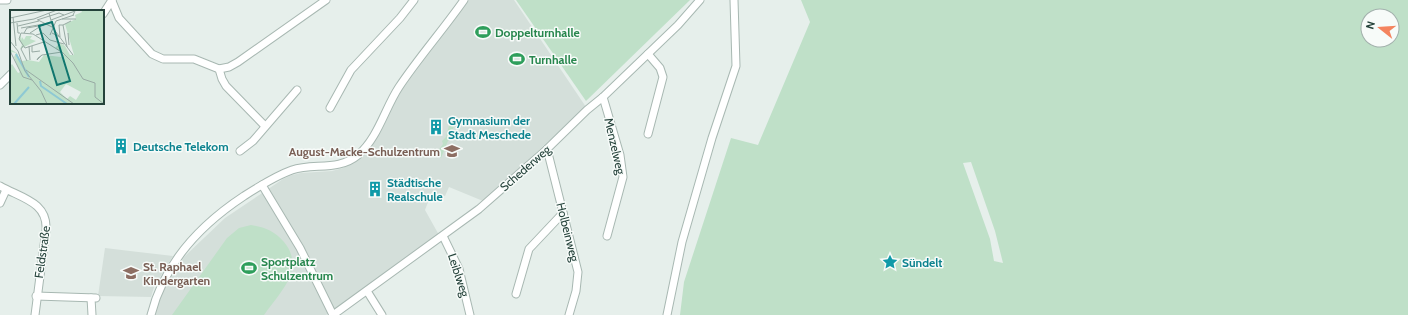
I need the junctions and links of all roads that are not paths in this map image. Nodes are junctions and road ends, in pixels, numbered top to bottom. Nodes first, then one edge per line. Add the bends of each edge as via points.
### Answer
1 (0, 0) edge
2 (7, 0) edge
3 (113, 0) edge
4 (326, 0) edge
5 (414, 0) edge
6 (464, 0) edge
7 (700, 0) edge
8 (734, 0) edge
9 (104, 13) edge
10 (648, 54) junction
11 (219, 69) junction
12 (3, 79) edge
13 (0, 85) edge
14 (297, 90) dead end
15 (604, 98) junction
16 (330, 108) dead end
17 (265, 126) junction
18 (648, 134) dead end
19 (547, 149) junction
20 (240, 150) dead end
21 (262, 185) junction
22 (3, 188) edge
23 (0, 203) edge
24 (563, 213) junction
25 (443, 236) junction
26 (607, 236) dead end
27 (367, 291) junction
28 (516, 294) dead end
29 (36, 296) junction
30 (35, 315) edge
31 (92, 315) edge
32 (151, 315) edge
33 (333, 315) edge
34 (382, 315) edge
35 (470, 315) edge
36 (569, 315) edge
37 (667, 315) edge

1 - 2 street
3 - 9 street
3 - 11 street via 119,18 152,54 163,59 194,59
4 - 11 street via 238,62
5 - 16 street via 351,70
6 - 21 street via 399,87 370,141 357,156 334,166 292,170
7 - 10 street, Schederweg
8 - 37 street via 736,66 682,242
10 - 15 street, Schederweg
10 - 18 street via 660,68 663,77
11 - 17 street via 226,86
12 - 13 street
14 - 17 street
15 - 19 street, Schederweg via 587,110
15 - 26 street, Menzelweg via 623,169 615,218
17 - 20 street
19 - 24 street, Holbeinweg
19 - 25 street, Schederweg via 479,209
21 - 32 street via 221,212 190,241 163,280
21 - 33 street via 292,234
22 - 23 street
22 - 29 street, Feldstraße via 37,206 46,216
24 - 28 street via 530,247
24 - 36 street, Holbeinweg via 578,276
25 - 27 street, Schederweg
25 - 35 street, Leiblweg via 459,269
27 - 33 street, Schederweg
27 - 34 street
29 - 30 street, Feldstraße
29 - 31 street, Feldstraße via 93,298

